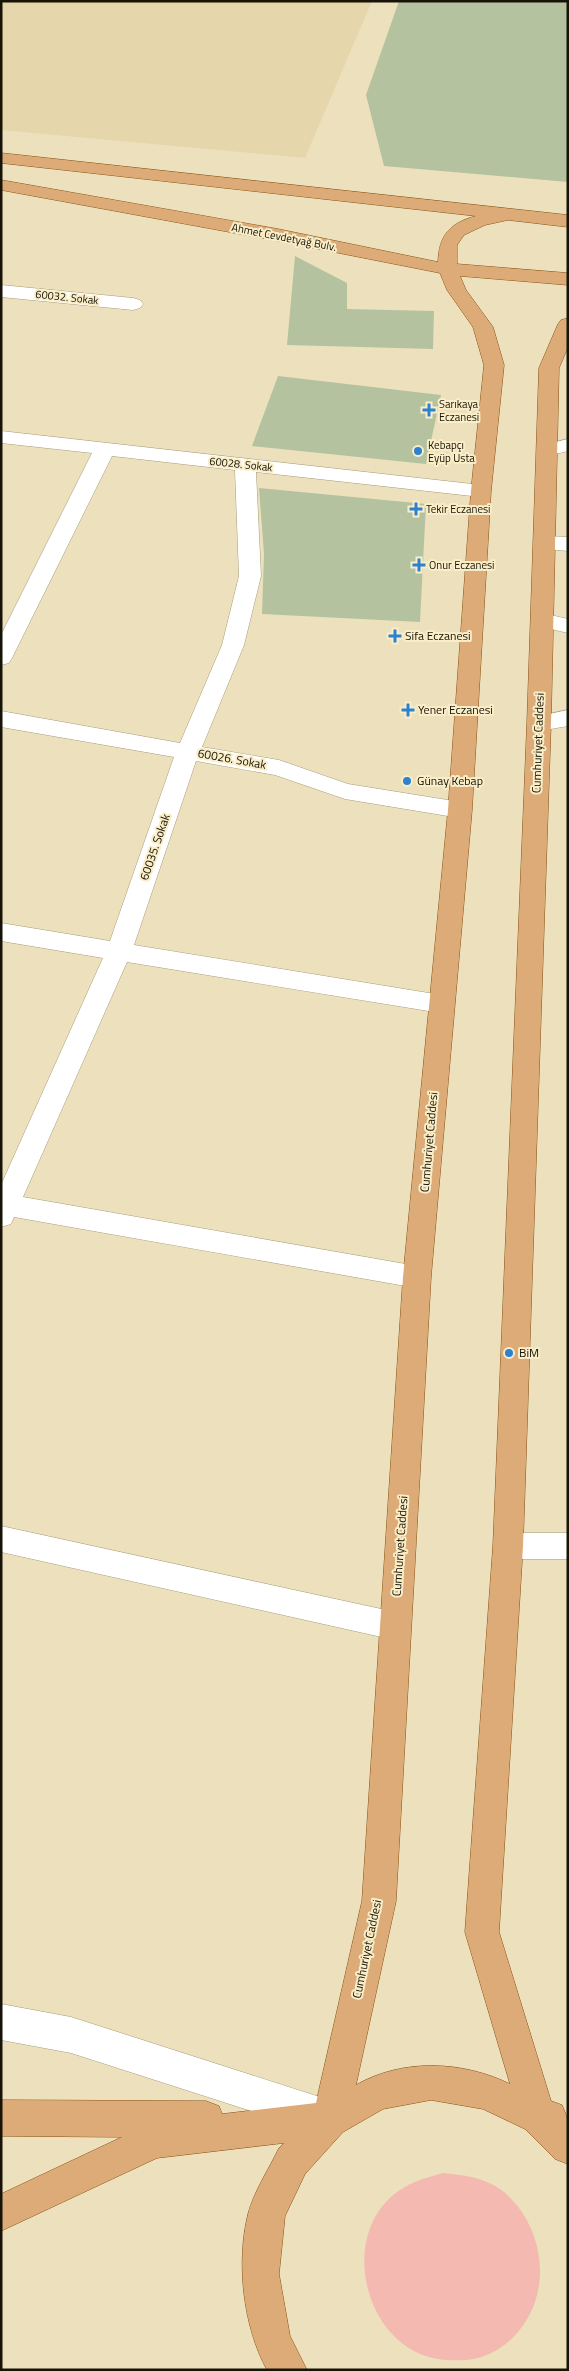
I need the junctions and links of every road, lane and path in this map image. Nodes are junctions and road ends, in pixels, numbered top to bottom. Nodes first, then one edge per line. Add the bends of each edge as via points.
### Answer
1 (1, 158) edge
2 (1, 185) edge
3 (510, 214) junction
4 (568, 221) edge
5 (447, 269) junction
6 (568, 279) edge
7 (1, 290) edge
8 (133, 304) dead end
9 (568, 324) edge
10 (1, 437) edge
11 (557, 448) edge
12 (104, 449) junction
13 (245, 464) junction
14 (481, 491) junction
15 (556, 543) edge
16 (555, 623) edge
17 (1, 658) edge
18 (568, 718) edge
19 (1, 719) edge
20 (539, 723) junction
21 (188, 751) junction
22 (460, 810) junction
23 (1, 932) edge
24 (119, 951) junction
25 (441, 1004) junction
26 (3, 1208) edge
27 (418, 1277) junction
28 (1, 1539) edge
29 (508, 1546) junction
30 (568, 1546) edge
31 (395, 1626) junction
32 (1, 2022) edge
33 (1, 2118) edge
34 (330, 2119) junction
35 (553, 2119) edge
36 (568, 2146) edge
37 (1, 2213) edge
38 (288, 2370) edge

1 - 3 main road
2 - 5 main road, Ahmet Cevdetyağ Bulv.
3 - 4 main road
3 - 5 main road, Cumhuriyet Caddesi via 479,221 456,232 448,245
5 - 6 main road, Ahmet Cevdetyağ Bulv.
5 - 14 main road, Cumhuriyet Caddesi via 457,290 483,327 494,365
7 - 8 street, 60032. Sokak
9 - 11 main road, Cumhuriyet Caddesi via 549,368
10 - 12 street, 60028. Sokak
11 - 15 main road, Cumhuriyet Caddesi
12 - 13 street, 60028. Sokak
12 - 17 street
13 - 14 street, 60028. Sokak
13 - 21 street, 60035. Sokak via 250,576 233,645
14 - 22 main road, Cumhuriyet Caddesi
15 - 16 main road, Cumhuriyet Caddesi
16 - 20 main road, Cumhuriyet Caddesi
18 - 20 street
19 - 21 street, 60026. Sokak
20 - 29 main road, Cumhuriyet Caddesi
21 - 22 street, 60026. Sokak via 279,768 345,791
21 - 24 street, 60035. Sokak
22 - 25 main road, Cumhuriyet Caddesi
23 - 24 street
24 - 25 street
24 - 26 street, 60035. Sokak
25 - 27 main road, Cumhuriyet Caddesi
26 - 27 street
27 - 31 main road, Cumhuriyet Caddesi
28 - 31 street
29 - 30 street
29 - 35 main road, Cumhuriyet Caddesi via 482,1932
31 - 34 main road, Cumhuriyet Caddesi via 379,1901
32 - 34 street via 71,2035
33 - 34 main road
34 - 35 main road via 378,2092 432,2082 486,2091
34 - 37 main road via 155,2140
34 - 38 main road via 292,2161 267,2214 260,2274 272,2340
35 - 36 main road

